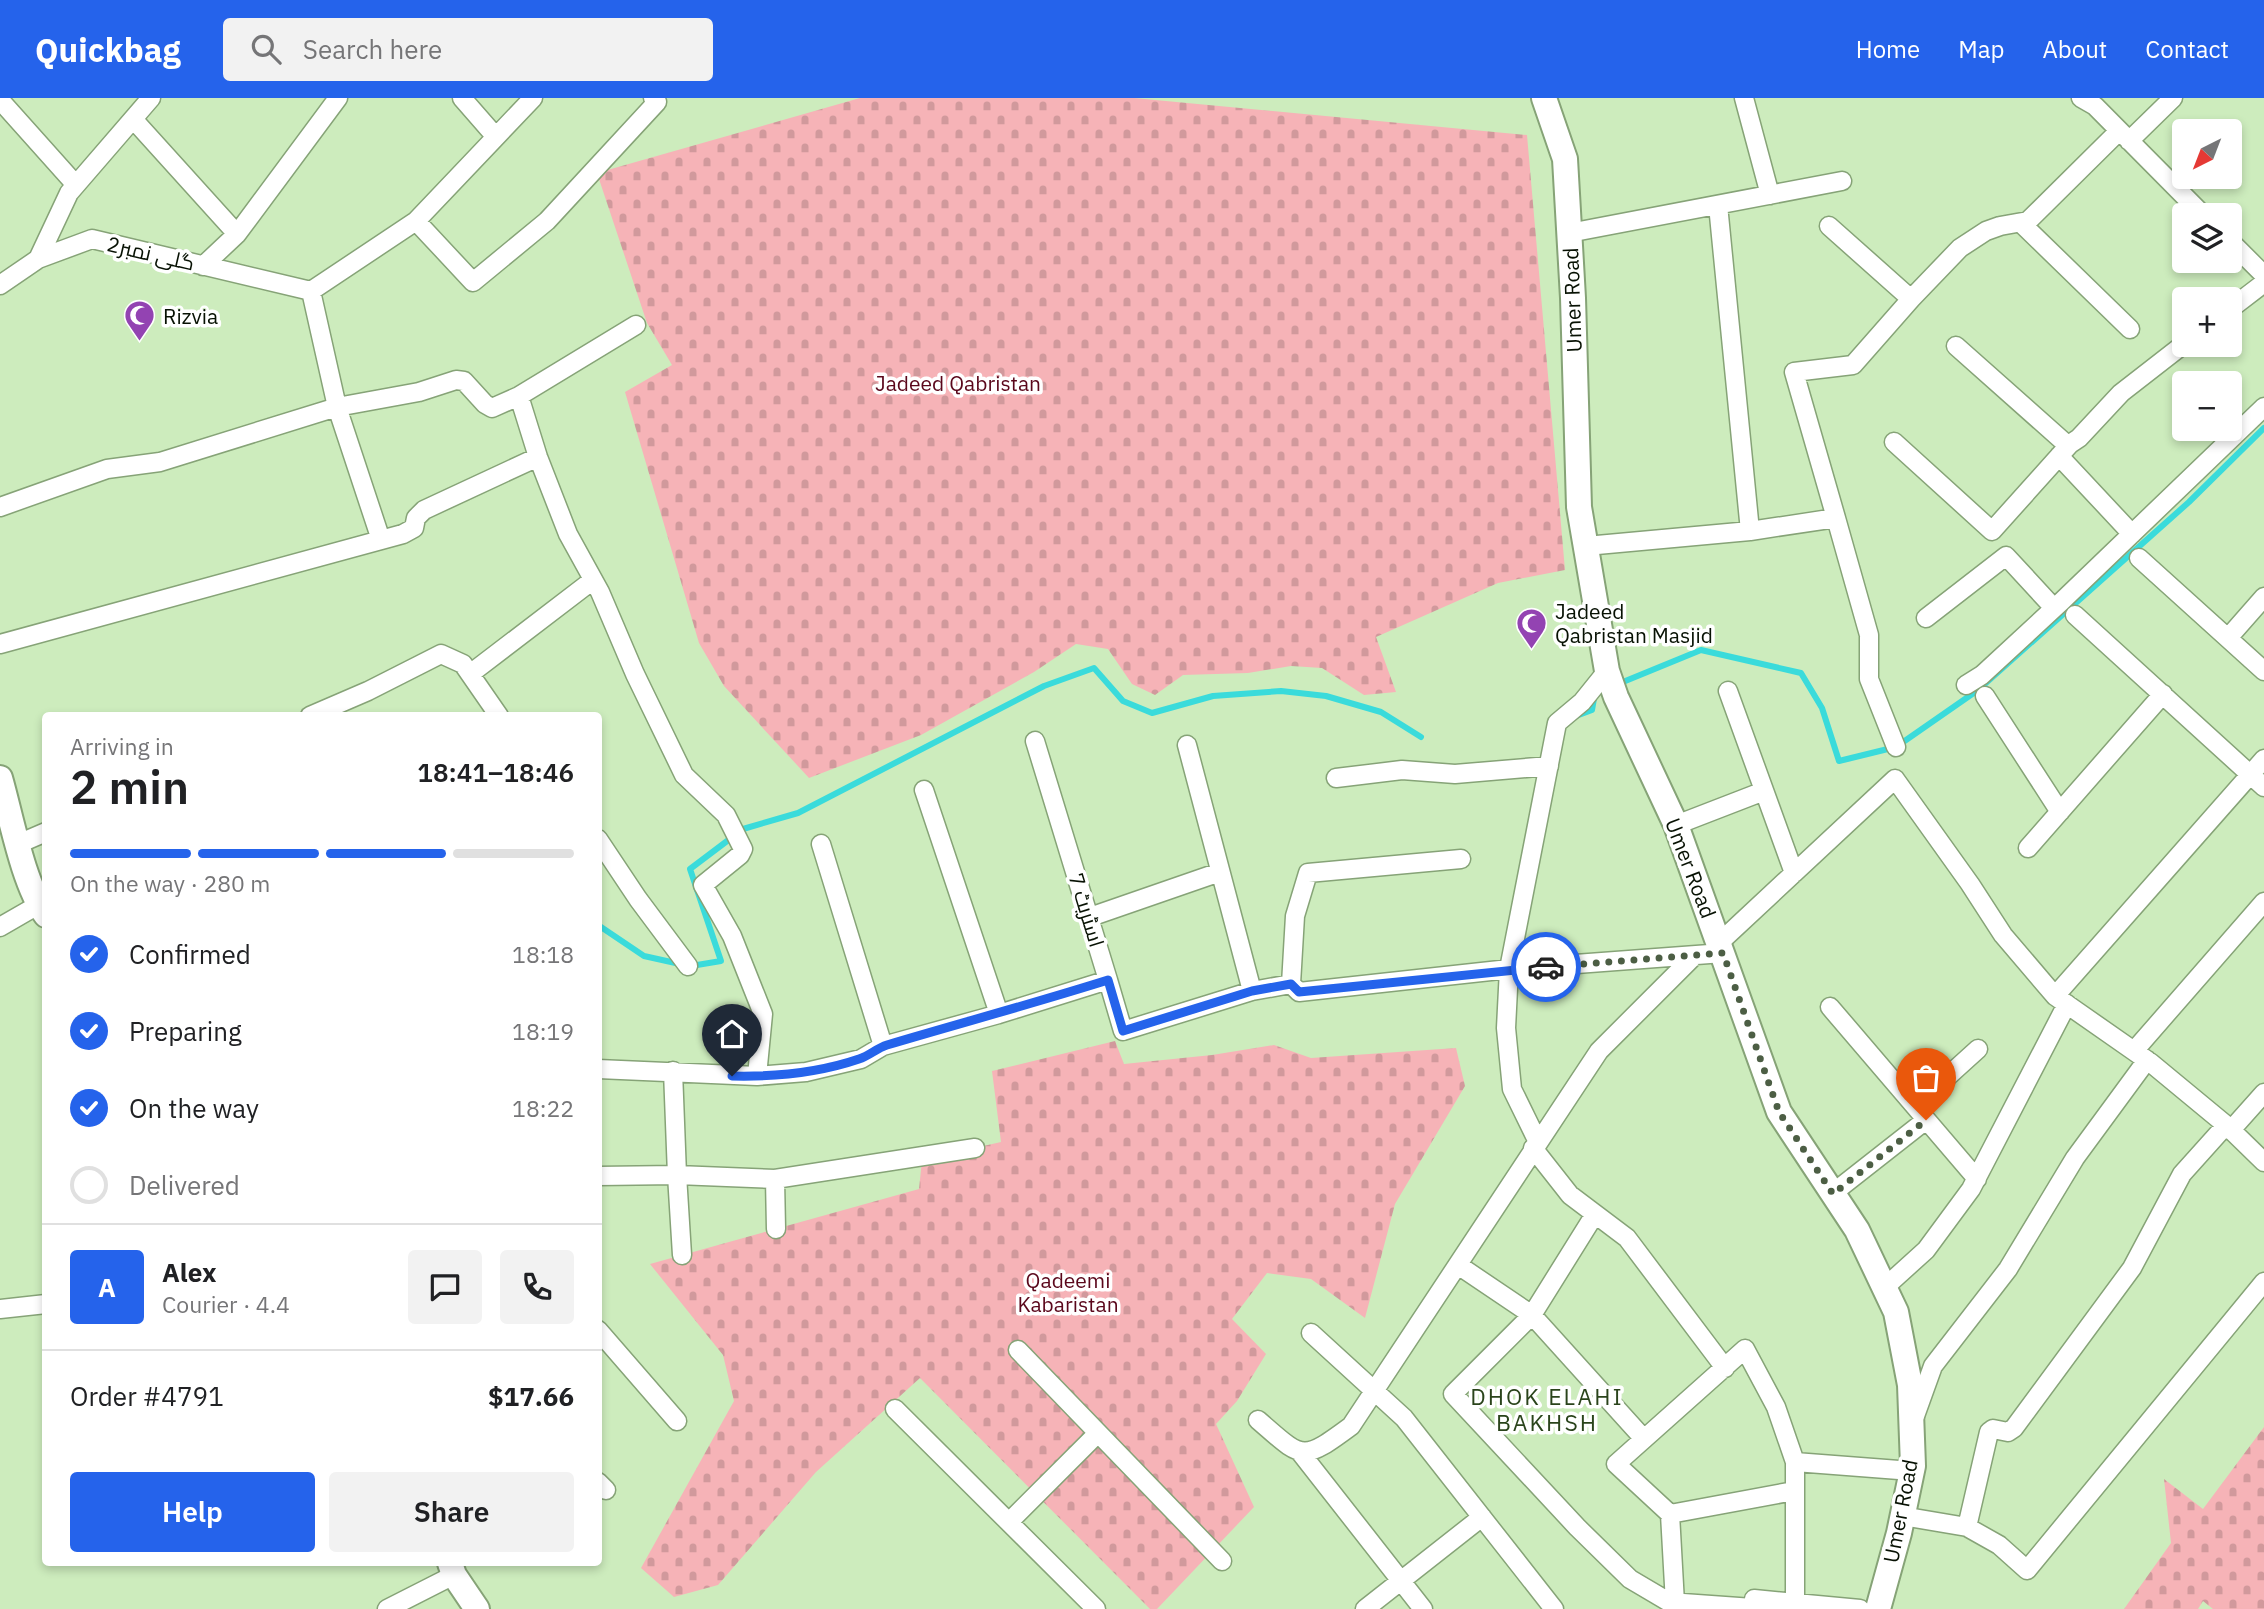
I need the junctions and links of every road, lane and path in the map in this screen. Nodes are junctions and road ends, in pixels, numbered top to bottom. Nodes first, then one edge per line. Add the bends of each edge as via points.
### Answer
1 (151, 98) edge
2 (338, 98) edge
3 (462, 98) edge
4 (533, 98) edge
5 (653, 98) edge
6 (1544, 98) edge
7 (1744, 98) edge
8 (2081, 98) edge
9 (2174, 98) edge
10 (0, 100) edge
11 (133, 119) junction
12 (2124, 136) junction
13 (496, 137) junction
14 (1842, 181) dead end
15 (76, 185) junction
16 (1770, 195) junction
17 (2191, 203) edge
18 (1718, 205) junction
19 (416, 221) junction
20 (2022, 224) junction
21 (1829, 226) dead end
22 (1569, 233) junction
23 (237, 234) junction
24 (2242, 254) edge
25 (38, 259) junction
26 (203, 266) junction
27 (2264, 275) edge
28 (2264, 283) edge
29 (0, 285) edge
30 (311, 292) junction
31 (1912, 299) junction
32 (2242, 300) edge
33 (636, 325) dead end
34 (2130, 329) dead end
35 (1956, 346) dead end
36 (2172, 353) edge
37 (519, 396) junction
38 (337, 407) junction
39 (2264, 407) edge
40 (1894, 442) dead end
41 (2064, 450) junction
42 (538, 457) junction
43 (0, 507) edge
44 (1836, 518) junction
45 (1750, 531) junction
46 (2132, 534) junction
47 (382, 540) junction
48 (1586, 546) junction
49 (2139, 558) dead end
50 (593, 580) junction
51 (2264, 597) edge
52 (2054, 608) junction
53 (2075, 615) dead end
54 (1926, 618) dead end
55 (2228, 638) junction
56 (0, 644) edge
57 (1607, 671) junction
58 (2264, 671) edge
59 (470, 674) junction
60 (1966, 685) dead end
61 (1728, 691) dead end
62 (2162, 694) junction
63 (1985, 696) dead end
64 (319, 712) edge
65 (496, 712) edge
66 (1035, 741) dead end
67 (1187, 745) dead end
68 (1896, 747) dead end
69 (2264, 758) edge
70 (1549, 766) junction
71 (2250, 774) junction
72 (1336, 778) dead end
73 (2264, 787) edge
74 (925, 790) dead end
75 (2, 791) edge
76 (1764, 791) junction
77 (2060, 812) junction
78 (1676, 825) junction
79 (42, 834) edge
80 (18, 844) junction
81 (821, 844) dead end
82 (602, 845) edge
83 (2028, 848) dead end
84 (1461, 859) dead end
85 (1220, 872) junction
86 (1794, 873) junction
87 (2264, 902) edge
88 (42, 910) edge
89 (1090, 917) junction
90 (0, 927) edge
91 (1721, 948) junction
92 (1695, 956) junction
93 (688, 966) dead end
94 (1509, 969) junction
95 (1108, 980) junction
96 (1291, 984) junction
97 (1252, 991) junction
98 (2061, 1000) junction
99 (1830, 1007) dead end
100 (999, 1014) junction
101 (883, 1046) junction
102 (1978, 1049) dead end
103 (2140, 1056) junction
104 (602, 1069) edge
105 (673, 1071) junction
106 (757, 1076) junction
107 (2264, 1093) edge
108 (1920, 1113) junction
109 (2228, 1128) junction
110 (1536, 1145) junction
111 (975, 1148) dead end
112 (2264, 1162) edge
113 (677, 1175) junction
114 (602, 1176) edge
115 (775, 1179) junction
116 (1977, 1179) junction
117 (1833, 1194) junction
118 (1595, 1213) junction
119 (776, 1229) dead end
120 (681, 1255) dead end
121 (1458, 1265) junction
122 (2264, 1282) edge
123 (1884, 1288) junction
124 (42, 1304) edge
125 (0, 1309) edge
126 (1532, 1315) junction
127 (1311, 1333) dead end
128 (602, 1335) edge
129 (1018, 1350) dead end
130 (1725, 1368) junction
131 (1375, 1391) junction
132 (895, 1409) dead end
133 (1258, 1420) dead end
134 (677, 1421) dead end
135 (1912, 1425) junction
136 (1098, 1433) junction
137 (1644, 1439) junction
138 (1300, 1452) junction
139 (1795, 1462) junction
140 (1912, 1471) junction
141 (1794, 1491) junction
142 (1670, 1514) junction
143 (1902, 1516) junction
144 (1482, 1517) junction
145 (1009, 1521) junction
146 (1967, 1527) junction
147 (1222, 1561) dead end
148 (452, 1569) edge
149 (1401, 1581) junction
150 (1675, 1603) junction
151 (1795, 1603) junction
152 (387, 1609) edge
153 (477, 1609) edge
154 (1096, 1609) edge
155 (1365, 1609) edge
156 (1423, 1609) edge
157 (1554, 1609) edge
158 (1753, 1609) edge
159 (1860, 1609) edge
160 (1878, 1609) edge

1 - 11 street
2 - 23 street
3 - 13 street
4 - 13 street
5 - 19 street via 657,102 547,221 473,282
6 - 22 street, Umer Road via 1565,159
7 - 16 street
8 - 12 street
9 - 12 street
10 - 15 street
11 - 15 street
11 - 23 street
12 - 17 street
12 - 20 street
13 - 19 street
14 - 16 street
15 - 25 street
16 - 18 street
18 - 22 street
18 - 45 street
19 - 30 street
20 - 31 street via 2000,226 1968,243
20 - 34 street
21 - 31 street
22 - 48 street, Umer Road via 1579,507
23 - 26 street
24 - 27 street
25 - 26 street, گلی نمبر2 via 92,239
25 - 29 street, گلی نمبر2
26 - 30 street, گلی نمبر2
28 - 32 street
30 - 38 street
31 - 44 street via 1853,365 1794,372
33 - 37 street
35 - 41 street via 2064,442
36 - 41 street via 2120,393
37 - 38 street via 488,407 461,380
37 - 42 street
38 - 43 street via 160,462 107,469
38 - 47 street
39 - 46 street
40 - 41 street via 1993,531
41 - 46 street
42 - 47 street via 424,510 414,528
42 - 50 street via 568,534
44 - 45 street
44 - 68 street via 1868,635 1869,679
45 - 48 street
46 - 52 street
47 - 56 street
48 - 57 street, Umer Road
49 - 55 street
50 - 59 street
50 - 106 street via 684,775 726,816 743,849 703,885 732,936 763,1014
51 - 55 street
52 - 54 street via 2006,556
52 - 60 street
53 - 62 street
55 - 58 street
57 - 70 street via 1557,723
57 - 78 street, Umer Road
59 - 64 street via 463,664 441,654
59 - 65 street
61 - 76 street
62 - 71 street
62 - 77 street
63 - 77 street
66 - 89 street, اسٹریٹ 7
67 - 85 street
69 - 71 street
70 - 72 street via 1455,774 1402,770
70 - 94 street
71 - 73 street
71 - 98 street
74 - 100 street
75 - 80 street
76 - 78 street
76 - 86 street
77 - 83 street
78 - 91 street, Umer Road
79 - 80 street
80 - 88 street
81 - 101 street
82 - 93 street
84 - 96 street via 1308,873 1295,916
85 - 89 street
85 - 97 street
86 - 91 street
86 - 98 street via 1895,779 2003,935
87 - 103 street
88 - 90 street
89 - 95 street, اسٹریٹ 7
91 - 92 street
91 - 117 street, Umer Road via 1779,1112
92 - 94 street
92 - 110 street via 1598,1051
94 - 96 street via 1299,992
94 - 110 street via 1506,1028 1512,1089
95 - 97 street, اسٹریٹ 7 via 1123,1031
95 - 100 street
96 - 97 street
98 - 103 street
98 - 116 street
99 - 108 street
100 - 101 street
101 - 106 street via 861,1059 817,1070
102 - 108 street
103 - 109 street
103 - 135 street via 2008,1269 1933,1366
104 - 105 street
105 - 106 street
105 - 113 street
107 - 109 street
108 - 116 street
108 - 117 street
109 - 112 street
109 - 146 street via 2182,1174 2132,1268 2014,1428 1989,1432
110 - 118 street via 1570,1195
110 - 121 street
111 - 115 street
113 - 114 street
113 - 115 street
113 - 120 street
115 - 119 street
116 - 123 street via 1926,1250
117 - 123 street, Umer Road via 1857,1230
118 - 126 street
118 - 130 street via 1627,1238
121 - 126 street
121 - 131 street
122 - 146 street via 2028,1570 1999,1545
123 - 135 street, Umer Road via 1896,1312 1910,1385
124 - 125 street
126 - 137 street
126 - 150 street via 1453,1394 1630,1579
127 - 131 street
128 - 134 street
129 - 136 street
130 - 137 street
130 - 139 street via 1745,1349 1776,1407
131 - 138 street via 1351,1426 1318,1451
131 - 144 street via 1404,1418
132 - 145 street
133 - 138 street
135 - 140 street, Umer Road
136 - 145 street
136 - 147 street
137 - 142 street via 1616,1464
138 - 149 street
139 - 140 street
139 - 141 street
140 - 143 street, Umer Road
141 - 142 street
141 - 151 street
142 - 150 street
143 - 146 street
143 - 160 street, Umer Road
144 - 149 street
144 - 157 street
145 - 154 street
148 - 152 street
148 - 153 street
149 - 155 street
149 - 156 street
150 - 158 street
151 - 158 street via 1754,1600
151 - 159 street

